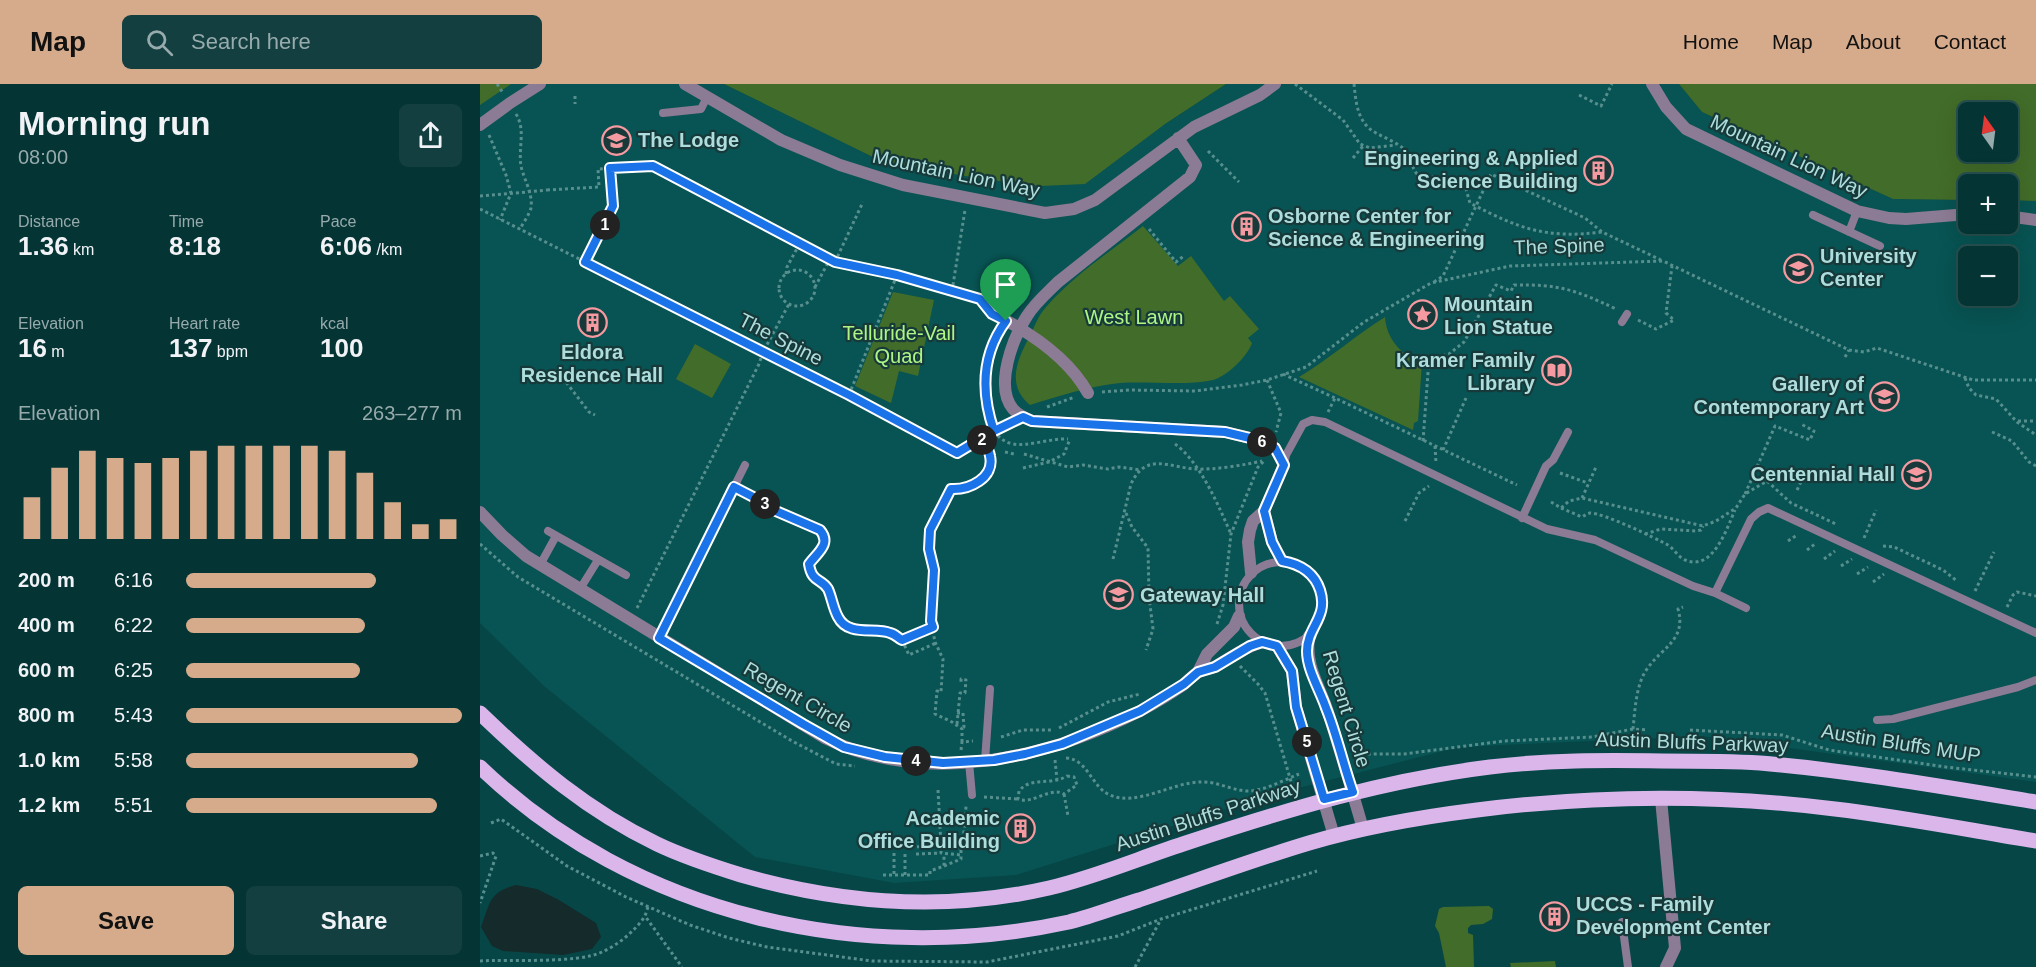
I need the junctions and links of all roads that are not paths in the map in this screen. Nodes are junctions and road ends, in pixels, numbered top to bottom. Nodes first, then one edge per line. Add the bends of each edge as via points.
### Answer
1 (540, 84) edge
2 (685, 84) edge
3 (1275, 84) edge
4 (1652, 84) edge
5 (707, 97) junction
6 (663, 113) dead end
7 (484, 130) edge
8 (1179, 138) junction
9 (1857, 211) junction
10 (1813, 215) dead end
11 (1958, 215) edge
12 (2018, 218) edge
13 (2036, 220) edge
14 (1849, 232) junction
15 (1880, 246) dead end
16 (1006, 321) road end
17 (1021, 329) junction
18 (1088, 393) road end
19 (1568, 432) dead end
20 (745, 465) dead end
21 (1284, 465) junction
22 (1264, 511) junction
23 (480, 513) edge
24 (1521, 518) junction
25 (598, 560) junction
26 (1282, 561) junction
27 (540, 565) junction
28 (1251, 573) junction
29 (626, 575) dead end
30 (580, 589) junction
31 (1715, 593) junction
32 (1746, 608) dead end
33 (1239, 616) junction
34 (2036, 633) edge
35 (1309, 636) junction
36 (659, 638) junction
37 (1262, 642) junction
38 (1277, 646) junction
39 (1198, 672) junction
40 (2036, 674) edge
41 (2036, 680) edge
42 (2018, 687) junction
43 (990, 688) dead end
44 (480, 713) edge
45 (1876, 720) dead end
46 (985, 761) junction
47 (969, 762) junction
48 (480, 767) edge
49 (1353, 792) junction
50 (971, 796) road end
51 (1324, 799) junction
52 (1661, 799) junction
53 (2036, 802) edge
54 (1363, 829) junction
55 (1334, 836) junction
56 (2036, 841) edge
57 (1622, 922) dead end
58 (1628, 967) edge
59 (1666, 967) edge

1 - 7 street via 510,103
2 - 5 street, Mountain Lion Way
3 - 8 street, Mountain Lion Way
4 - 9 street, Mountain Lion Way via 1686,129
5 - 6 lane via 700,109
5 - 8 street, Mountain Lion Way via 781,140 840,165 903,185 1032,212 1074,209 1106,194
8 - 17 street via 1196,165 1190,177 1058,282 1041,298
9 - 11 street, Mountain Lion Way via 1906,219
9 - 14 lane
10 - 14 lane
12 - 13 street
14 - 15 lane
16 - 17 street
17 - 18 street via 1044,344 1080,379
17 - 21 street via 1007,362 1005,381 1009,402 1023,417 1032,421 1225,432 1275,448
19 - 24 lane
20 - 36 lane
21 - 22 street
21 - 24 lane via 1300,427 1307,421 1318,420
22 - 26 street
22 - 28 street via 1250,530
23 - 27 street, Regent Circle via 515,548
24 - 31 lane via 1547,529 1594,540
25 - 27 lane via 552,533
25 - 29 lane
25 - 30 lane
26 - 28 lane via 1270,562
26 - 35 lane, Regent Circle via 1311,574 1321,593 1322,612
27 - 30 street, Regent Circle
28 - 33 lane, Regent Circle via 1240,592
30 - 36 street, Regent Circle
31 - 32 lane
31 - 34 lane via 1751,519 1768,508
33 - 37 lane via 1248,632
33 - 39 street, Regent Circle via 1234,627 1207,654
35 - 38 lane via 1294,644
35 - 49 street, Regent Circle via 1308,663
36 - 47 street, Regent Circle via 844,747 913,761
37 - 38 lane
37 - 39 street, Regent Circle
38 - 51 street via 1292,671 1296,707
39 - 46 street, Regent Circle via 1140,711 1097,730 1062,744
40 - 42 lane
41 - 42 lane
42 - 45 lane
43 - 46 lane
44 - 51 main road, Austin Bluffs Parkway via 546,774 656,844 697,861 787,888 842,898 971,900 1048,888
46 - 47 street, Regent Circle
47 - 50 lane
48 - 55 main road via 558,830 640,877 726,912 837,937 932,940 1021,933 1072,922
49 - 51 main road, Austin Bluffs Parkway
49 - 53 main road, Austin Bluffs Parkway via 1437,774 1541,762 1701,761 1831,770
49 - 54 street, Regent Circle
51 - 55 street
52 - 54 main road via 1552,802
52 - 56 main road via 1835,809
52 - 59 street via 1675,948
54 - 55 main road
57 - 58 lane

